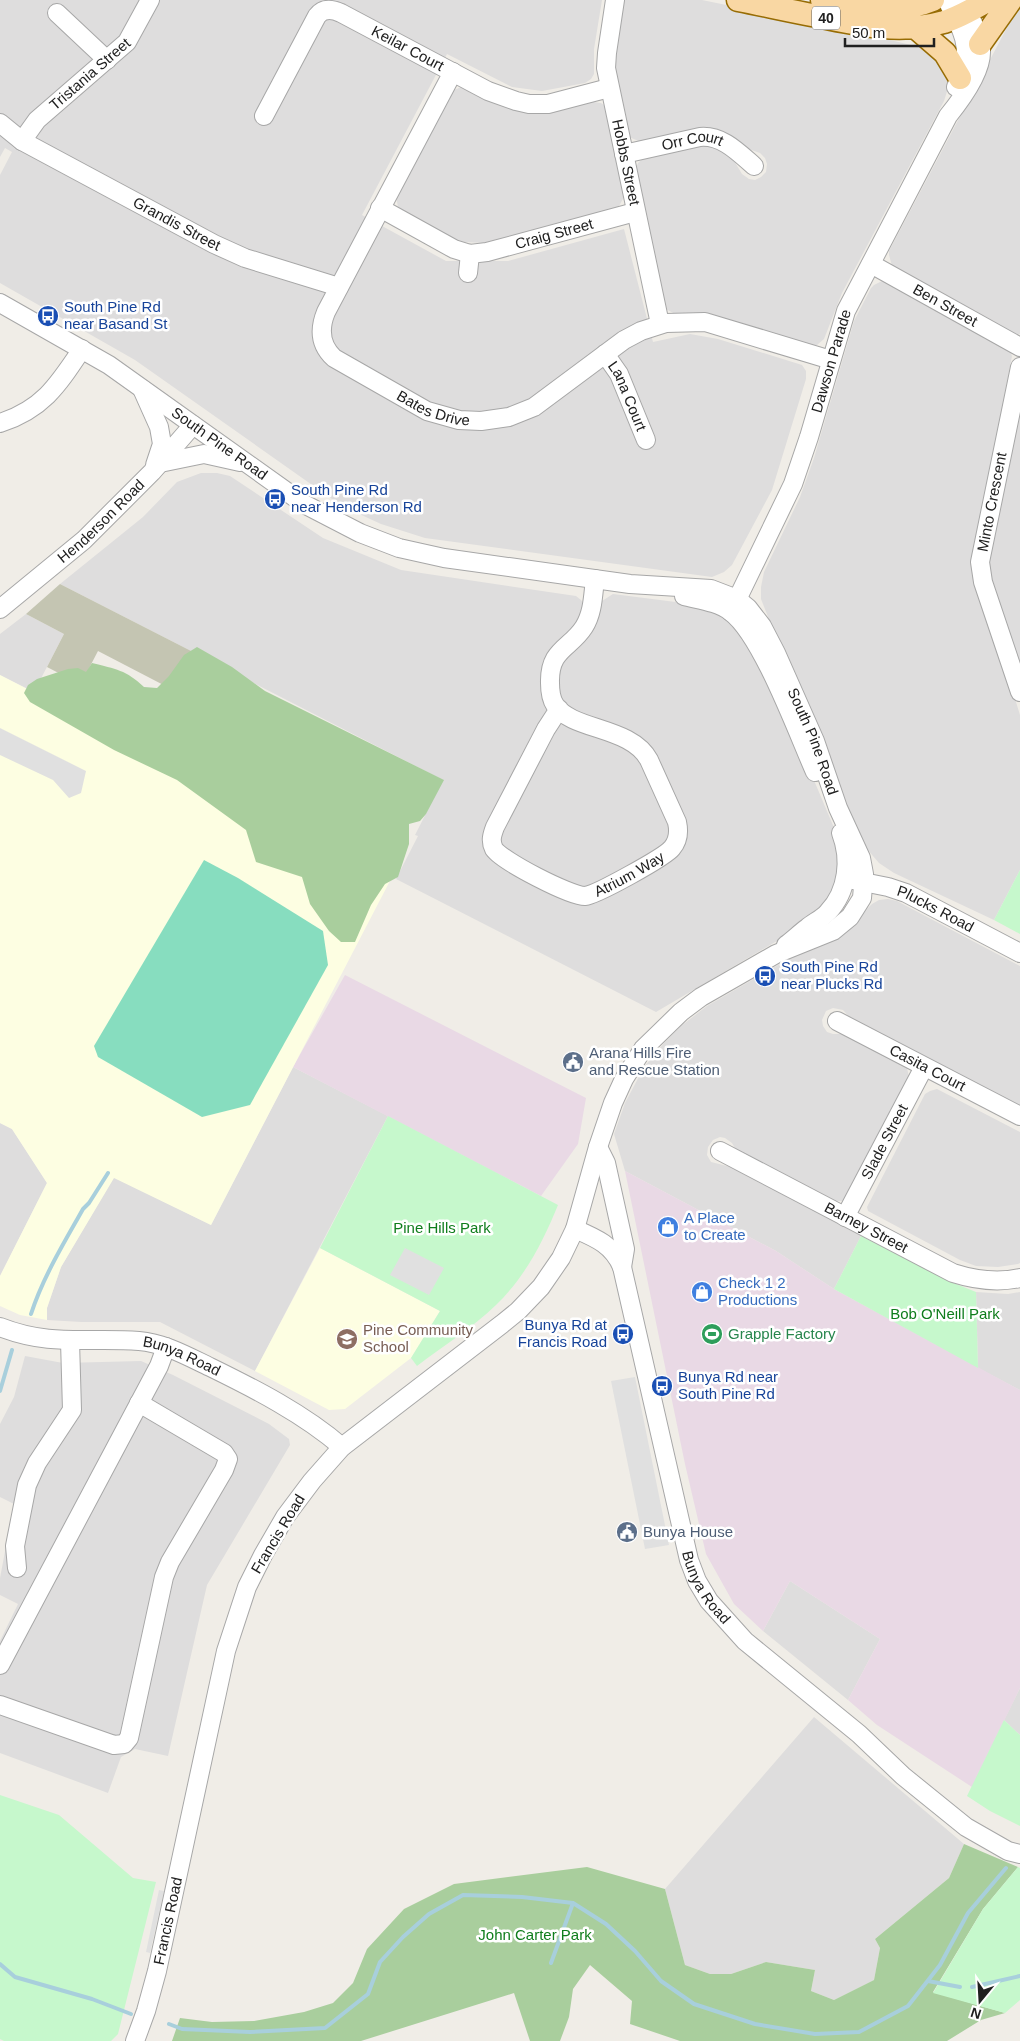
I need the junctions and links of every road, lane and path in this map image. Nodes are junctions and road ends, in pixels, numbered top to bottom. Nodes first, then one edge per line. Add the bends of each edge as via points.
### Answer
1 (150, 0) edge
2 (615, 0) edge
3 (738, 0) edge
4 (822, 0) edge
5 (933, 0) edge
6 (989, 0) edge
7 (1010, 0) edge
8 (958, 7) edge
9 (57, 13) dead end
10 (915, 27) junction
11 (980, 44) junction
12 (107, 60) junction
13 (452, 72) junction
14 (960, 78) junction
15 (609, 88) junction
16 (264, 116) dead end
17 (948, 116) junction
18 (0, 123) edge
19 (22, 141) junction
20 (624, 154) junction
21 (754, 166) dead end
22 (380, 208) junction
23 (635, 212) junction
24 (470, 254) junction
25 (871, 264) junction
26 (468, 273) dead end
27 (339, 287) junction
28 (0, 303) edge
29 (660, 324) junction
30 (1020, 347) edge
31 (82, 349) junction
32 (605, 354) junction
33 (831, 360) junction
34 (1020, 367) edge
35 (142, 388) junction
36 (0, 423) edge
37 (193, 425) junction
38 (646, 440) dead end
39 (252, 466) junction
40 (156, 468) junction
41 (596, 579) junction
42 (734, 606) junction
43 (0, 610) edge
44 (1020, 692) edge
45 (559, 709) junction
46 (845, 879) junction
47 (864, 882) junction
48 (1020, 953) edge
49 (776, 954) junction
50 (837, 1021) dead end
51 (924, 1067) junction
52 (1020, 1116) edge
53 (598, 1147) junction
54 (720, 1151) dead end
55 (845, 1217) junction
56 (575, 1229) junction
57 (622, 1266) junction
58 (1020, 1278) edge
59 (0, 1327) edge
60 (70, 1341) junction
61 (166, 1347) junction
62 (139, 1403) junction
63 (342, 1447) junction
64 (17, 1568) dead end
65 (0, 1665) edge
66 (0, 1705) edge
67 (859, 1734) junction
68 (1020, 1843) edge
69 (1020, 1854) edge
70 (134, 2037) edge

1 - 12 street, Tristania Street via 127,42
2 - 15 street, Hobbs Street via 606,59
3 - 10 main road, 40 via 867,26
4 - 5 main road, 40 via 881,9
6 - 8 main road, 40
7 - 11 main road
8 - 10 main road, 40 via 941,23
8 - 11 street
8 - 14 street, Dawson Parade via 967,50
9 - 12 street
10 - 14 main road via 948,56
11 - 17 street, Dawson Parade via 980,59 974,74 963,97
12 - 19 street, Tristania Street via 37,120
13 - 15 street, Keilar Court via 496,94 530,104 562,101
13 - 16 street, Keilar Court via 337,11 324,10 317,16
13 - 22 street, Bates Drive
14 - 17 street, Dawson Parade via 952,94
15 - 20 street, Hobbs Street
17 - 25 street, Dawson Parade
18 - 19 street, Grandis Street
19 - 27 street, Grandis Street via 214,244 245,258
20 - 21 street, Orr Court via 710,137 728,145
20 - 23 street, Hobbs Street
22 - 24 street via 454,249
22 - 27 street, Bates Drive
23 - 24 street, Craig Street
23 - 29 street, Hobbs Street
24 - 26 street
25 - 30 street, Ben Street
25 - 33 street, Dawson Parade via 846,311
27 - 32 street, Bates Drive via 321,328 323,342 331,355 412,404 443,416 488,421 522,413 550,397
28 - 31 street, South Pine Road
29 - 32 street, Bates Drive via 634,334
29 - 33 street, Bates Drive via 705,322
31 - 35 street, South Pine Road
31 - 36 street via 63,378 41,402 17,418
32 - 38 street, Lana Court via 619,374
33 - 42 street, Dawson Parade via 793,484
34 - 44 street, Minto Crescent via 980,562 983,582
35 - 37 street, South Pine Road
35 - 40 street via 159,427 162,444
37 - 39 street, South Pine Road
37 - 40 street, Henderson Road
39 - 40 street via 204,454
39 - 41 street, South Pine Road via 332,520 399,548 444,558
40 - 43 street, Henderson Road via 84,540
41 - 42 street, South Pine Road via 711,589
41 - 45 street via 587,622 558,653 550,670 551,693
42 - 46 street, South Pine Road via 760,650 832,810 845,847
42 - 47 street, South Pine Road via 748,608 762,626 787,676 860,858
45 - 45 street, Atrium Way via 631,742 643,751 677,826 675,842 666,853 587,896 565,891 504,859 491,841 495,827
46 - 47 street, Plucks Road
46 - 49 street, South Pine Road via 840,895 828,912
47 - 48 street, Plucks Road via 906,893
47 - 49 street, South Pine Road via 859,905 843,923
49 - 53 street, South Pine Road via 680,1012 643,1049 624,1079
50 - 51 street, Casita Court
51 - 52 street, Casita Court
51 - 55 street, Slade Street
53 - 56 street, Francis Road
53 - 57 street, Bunya Road via 606,1163 625,1249
54 - 55 street, Barney Street
55 - 58 street, Barney Street via 953,1273 992,1281
56 - 57 street, Bunya Road via 610,1247
56 - 63 street, Francis Road via 561,1258 541,1287 518,1311
57 - 67 street, Bunya Road via 689,1560 698,1581 709,1601 745,1641
59 - 60 street, Bunya Road via 28,1336
60 - 61 street, Bunya Road via 140,1341
60 - 64 street via 72,1410 37,1463 27,1485 15,1546
61 - 62 street
61 - 63 street, Bunya Road via 271,1398
62 - 65 street
62 - 66 street via 224,1453 228,1459 164,1577 129,1738 124,1744 114,1745
63 - 70 street, Francis Road via 285,1517 247,1587 226,1651 157,1971 146,2011
67 - 68 street, Bunya Road via 907,1765 972,1817
67 - 69 street, Bunya Road via 903,1776 966,1827 1008,1851

